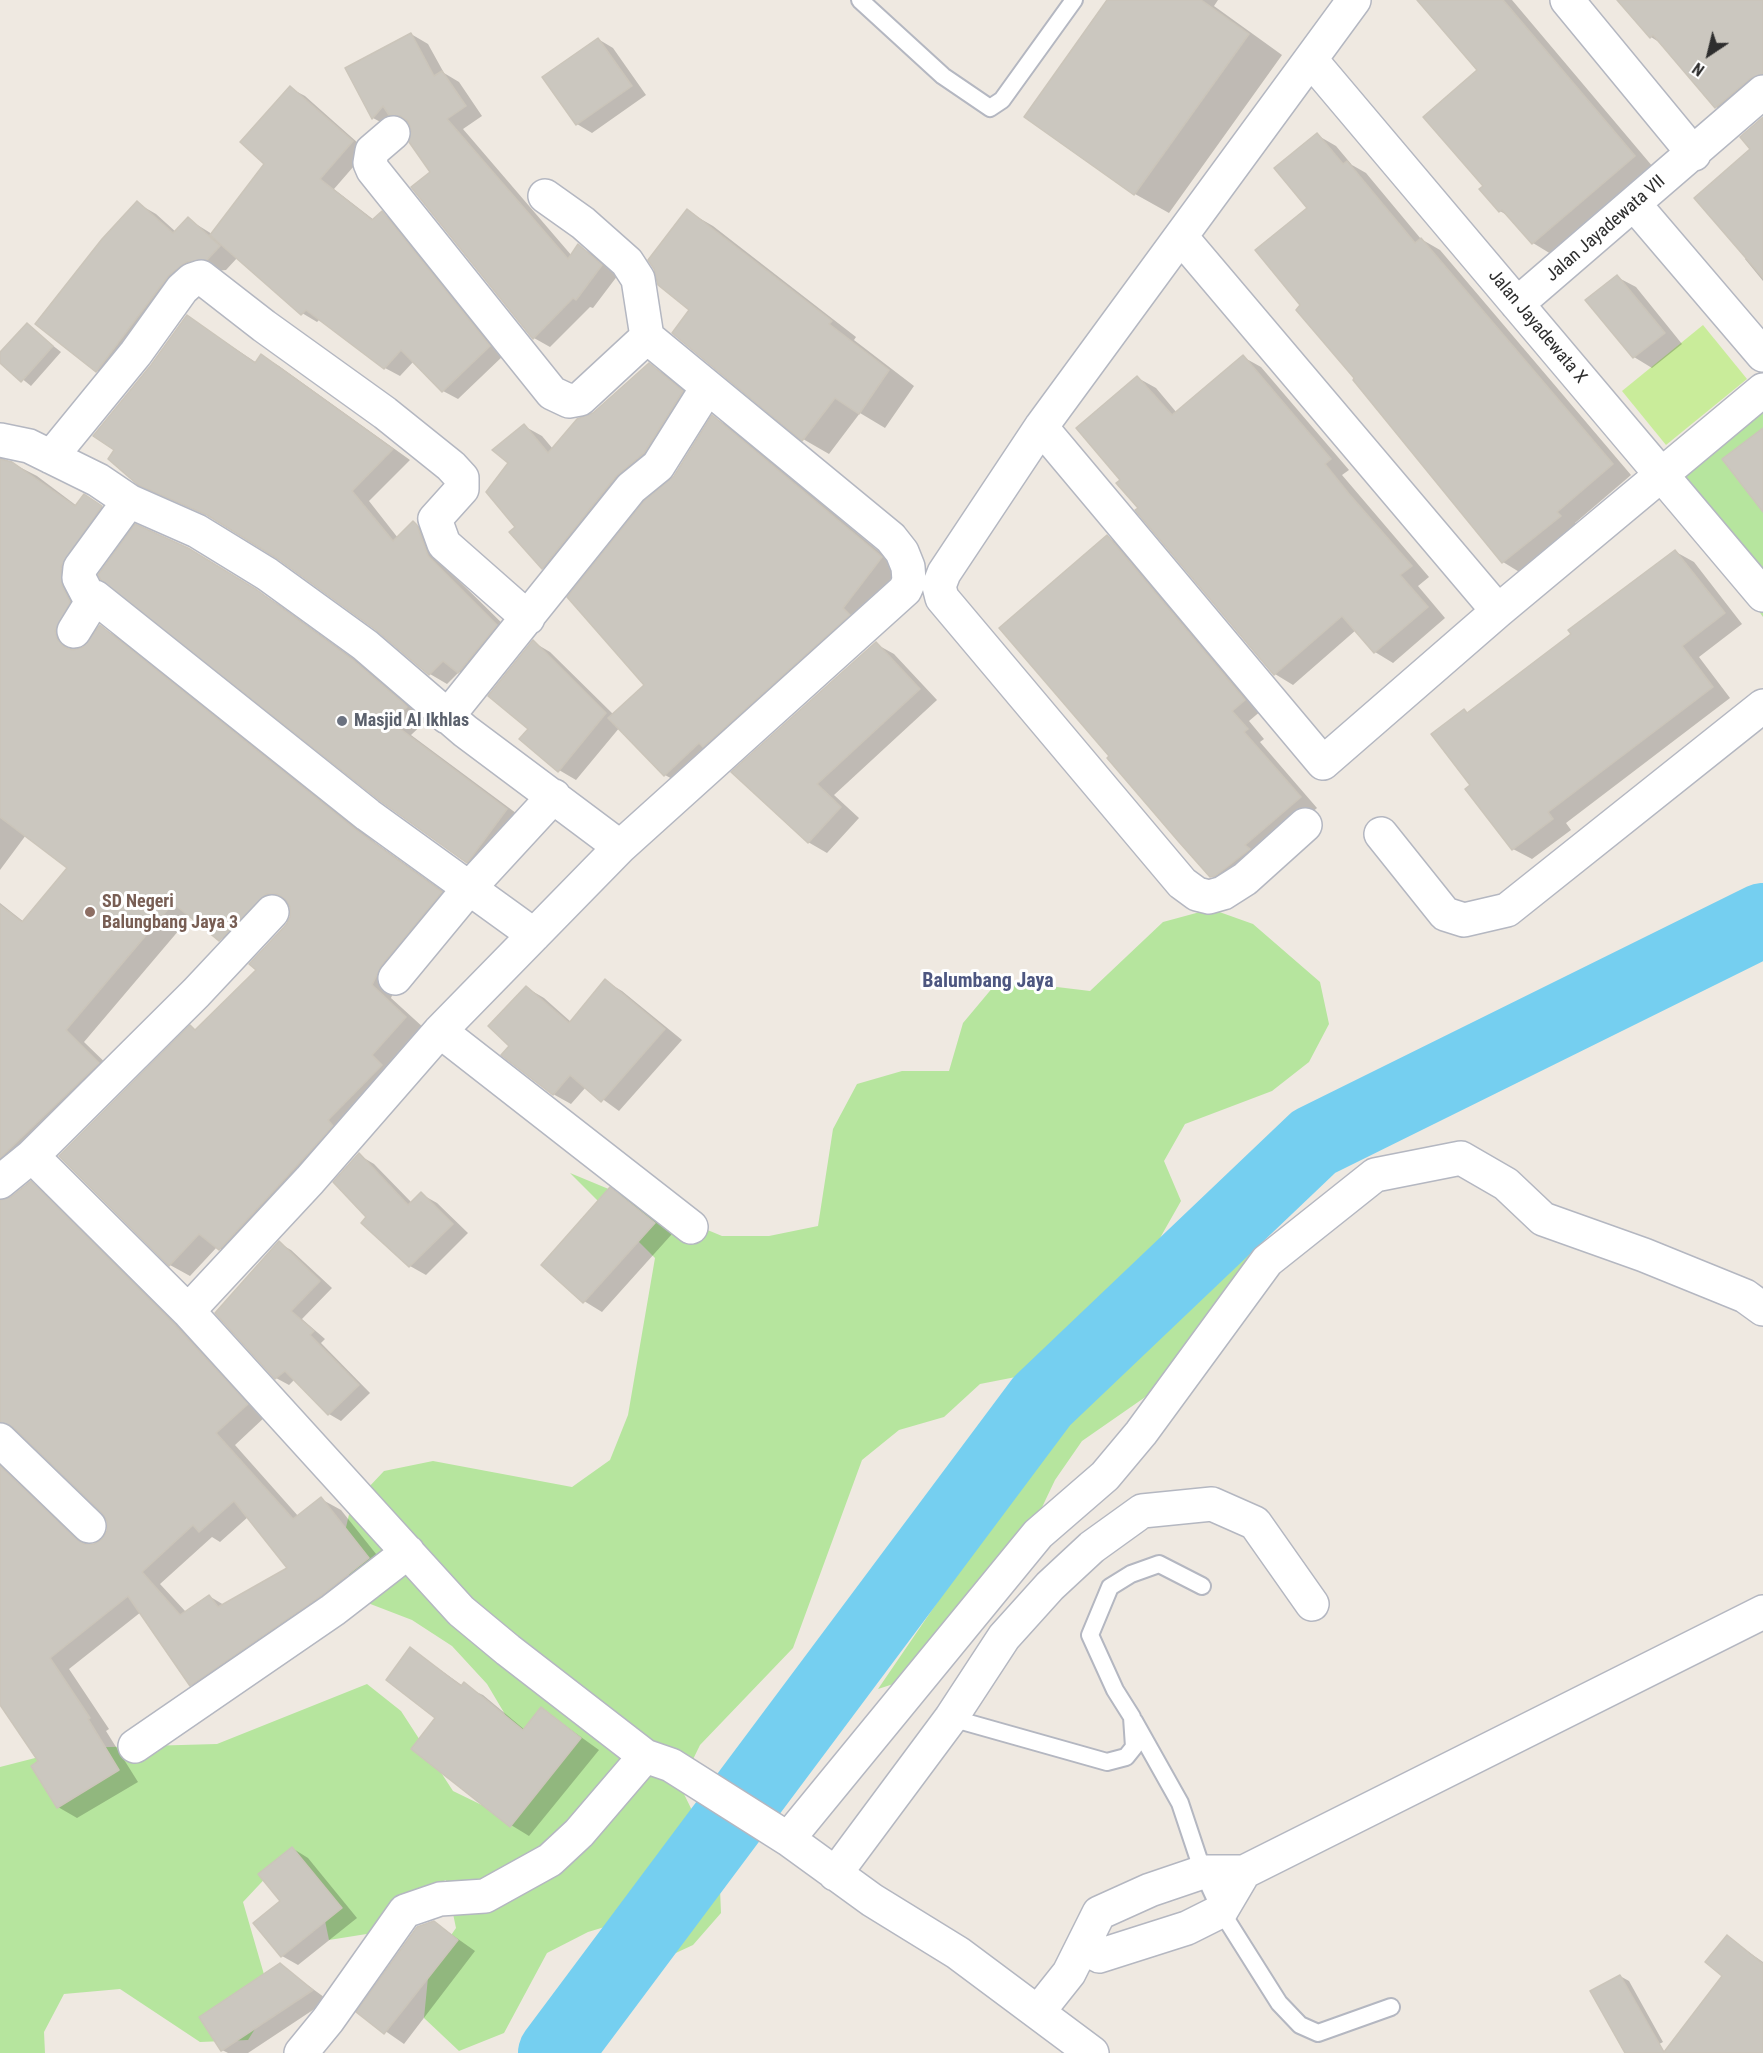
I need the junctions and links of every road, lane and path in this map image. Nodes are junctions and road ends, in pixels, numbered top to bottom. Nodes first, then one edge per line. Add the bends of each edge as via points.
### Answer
1 (860, 0) edge
2 (1074, 0) edge
3 (1354, 0) edge
4 (1567, 0) edge
5 (1311, 60) junction
6 (1763, 92) edge
7 (393, 133) dead end
8 (1694, 154) junction
9 (545, 196) dead end
10 (1634, 204) junction
11 (1181, 237) junction
12 (1517, 304) junction
13 (647, 337) junction
14 (1763, 355) edge
15 (707, 388) junction
16 (1763, 390) edge
17 (1041, 427) junction
18 (0, 440) edge
19 (51, 457) junction
20 (1662, 475) junction
21 (129, 501) junction
22 (1763, 595) edge
23 (92, 603) junction
24 (1498, 611) junction
25 (528, 618) junction
26 (74, 631) dead end
27 (1763, 706) edge
28 (447, 717) junction
29 (554, 796) junction
30 (1305, 825) dead end
31 (1381, 834) dead end
32 (620, 847) junction
33 (471, 886) junction
34 (272, 912) dead end
35 (534, 935) junction
36 (395, 978) dead end
37 (440, 1031) junction
38 (32, 1156) junction
39 (0, 1182) edge
40 (691, 1227) dead end
41 (1763, 1309) edge
42 (188, 1311) junction
43 (0, 1440) edge
44 (89, 1526) dead end
45 (408, 1552) junction
46 (1202, 1586) dead end
47 (1312, 1605) dead end
48 (1763, 1612) edge
49 (1132, 1717) junction
50 (951, 1718) junction
51 (135, 1746) dead end
52 (658, 1761) junction
53 (782, 1835) junction
54 (1203, 1872) junction
55 (1244, 1872) junction
56 (834, 1874) junction
57 (1221, 1911) junction
58 (1083, 1945) junction
59 (1391, 2007) dead end
60 (1038, 2012) junction
61 (301, 2053) edge
62 (1092, 2053) edge

1 - 2 lane via 943,76 990,108 1002,100
3 - 5 street
4 - 8 street
5 - 11 street
5 - 12 street, Jalan Jayadewata X
6 - 8 street, Jalan Jayadewata VII
7 - 13 street via 372,151 373,170 552,393 569,401 580,399
8 - 10 street, Jalan Jayadewata VII
9 - 13 street via 584,223 627,262 638,279
10 - 12 street, Jalan Jayadewata VII
10 - 14 street
11 - 17 street
11 - 24 street
12 - 20 street, Jalan Jayadewata X
13 - 15 street
15 - 25 street via 658,466 631,488
15 - 32 street via 891,538 902,552 909,580 905,590
16 - 20 street
17 - 24 street via 1323,763
17 - 30 street via 944,573 939,586 942,598 1182,883 1197,894 1224,894
18 - 19 street via 29,446
19 - 21 street via 98,480
19 - 25 street via 136,353 182,289 201,277 385,412 451,466 462,478 462,489 435,519 444,544
20 - 22 street, Jalan Jayadewata X
20 - 24 street
21 - 23 street via 80,568 79,578
21 - 28 street via 197,531 267,574 364,645
23 - 26 street
23 - 33 street via 95,597 340,793
25 - 28 street
27 - 31 street via 1507,910 1464,920 1445,914
28 - 29 street
29 - 32 street
29 - 33 street
32 - 35 street
33 - 35 street
33 - 36 street
34 - 38 street
35 - 37 street
37 - 40 street
37 - 42 street via 310,1180
38 - 39 street
38 - 42 street
41 - 53 street via 1745,1296 1644,1254 1543,1219 1506,1184 1461,1158 1375,1175 1268,1261 1106,1476 1038,1534
42 - 45 street
43 - 44 street
45 - 51 street via 333,1610
45 - 52 street via 461,1611
46 - 49 lane via 1159,1564 1110,1587 1090,1635
47 - 50 street via 1255,1523 1212,1504 1142,1511 1092,1547 1050,1586 1004,1637
48 - 55 street
49 - 50 lane via 1134,1747 1126,1757 1107,1762
49 - 54 lane via 1180,1803
50 - 56 street
52 - 53 street
52 - 61 street via 550,1860 485,1896 440,1899 405,1911
53 - 56 street
54 - 55 street
54 - 57 lane
54 - 58 street via 1099,1913
55 - 57 street
56 - 60 street via 958,1953
57 - 58 street via 1187,1928 1099,1956
57 - 59 lane via 1279,2003 1300,2025 1317,2033
58 - 60 street via 1069,1972
60 - 62 street

